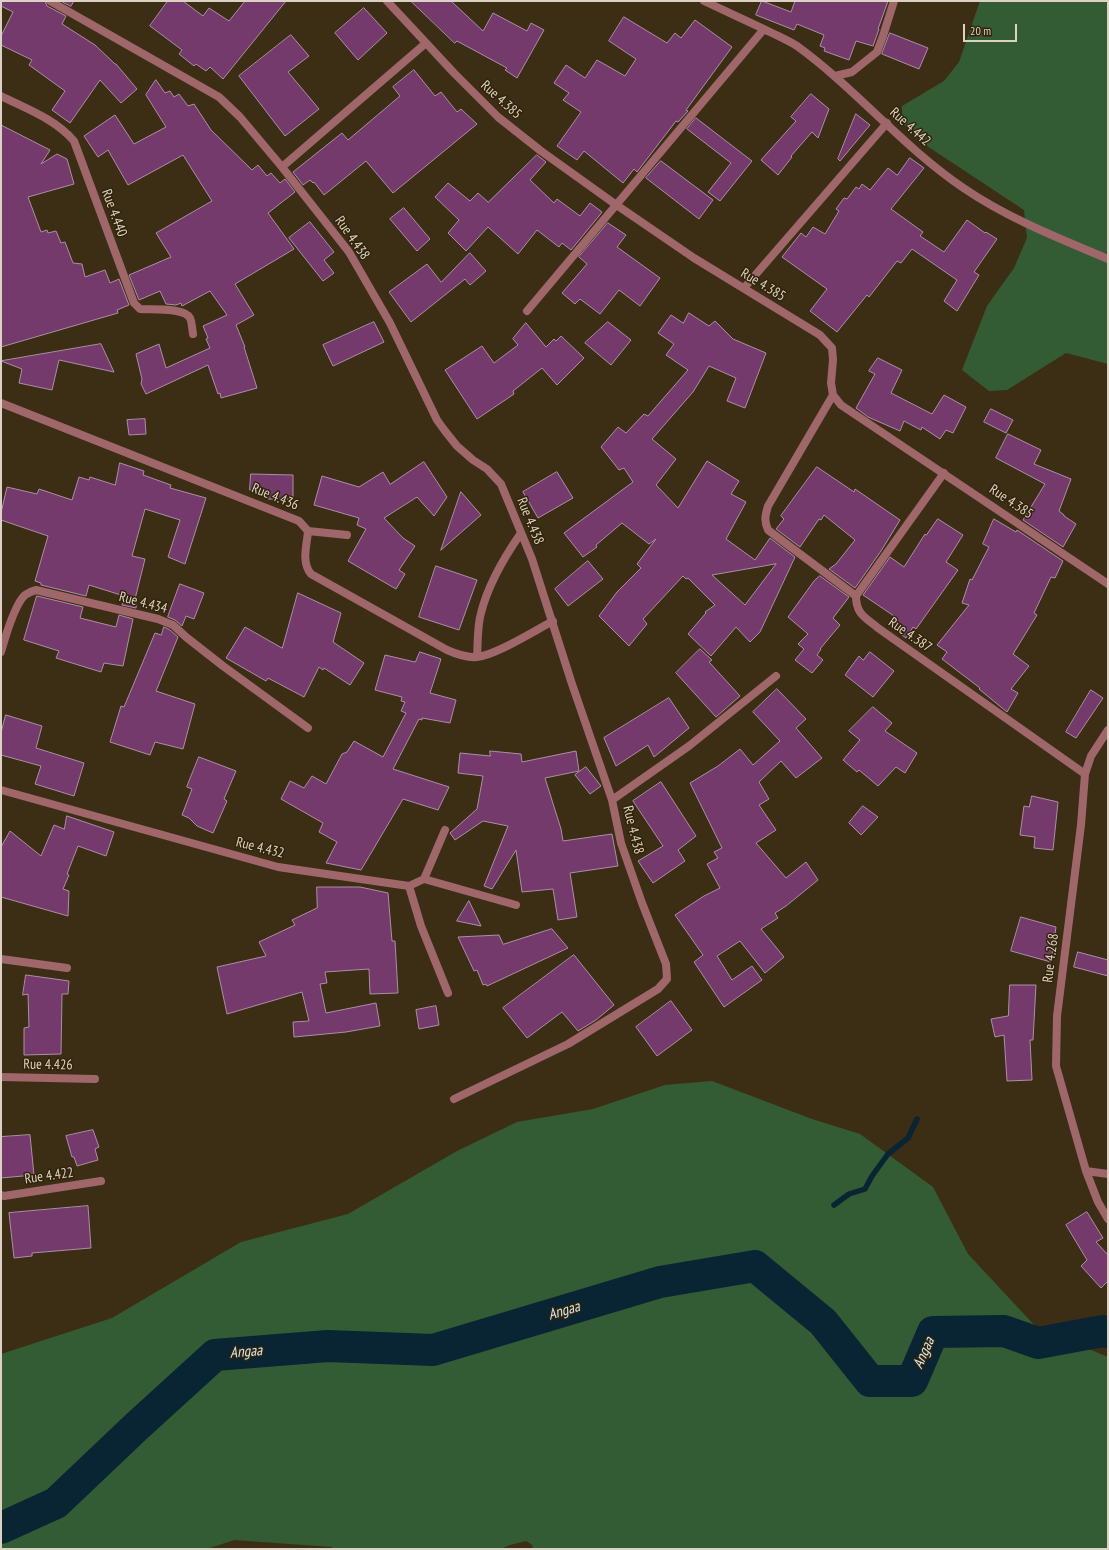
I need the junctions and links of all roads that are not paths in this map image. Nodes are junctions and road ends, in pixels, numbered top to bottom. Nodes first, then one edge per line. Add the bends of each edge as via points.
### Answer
1 (50, 1) edge
2 (388, 1) edge
3 (894, 1) edge
4 (707, 2) edge
5 (764, 29) junction
6 (426, 43) junction
7 (835, 76) junction
8 (1, 96) edge
9 (887, 123) junction
10 (282, 166) junction
11 (615, 204) junction
12 (1108, 259) edge
13 (744, 288) junction
14 (527, 311) dead end
15 (193, 334) dead end
16 (833, 396) junction
17 (1, 403) edge
18 (944, 473) junction
19 (308, 531) junction
20 (521, 532) junction
21 (347, 535) dead end
22 (1108, 584) edge
23 (856, 596) junction
24 (553, 621) junction
25 (4, 632) edge
26 (1, 652) edge
27 (477, 657) junction
28 (776, 676) dead end
29 (308, 728) dead end
30 (1108, 730) edge
31 (1085, 774) junction
32 (1, 790) edge
33 (612, 800) junction
34 (445, 830) dead end
35 (424, 879) junction
36 (409, 886) junction
37 (516, 905) dead end
38 (1, 959) edge
39 (67, 968) dead end
40 (448, 993) dead end
41 (1, 1077) edge
42 (95, 1079) dead end
43 (454, 1099) dead end
44 (1086, 1171) junction
45 (1108, 1174) edge
46 (101, 1182) dead end
47 (1, 1195) edge
48 (1108, 1219) edge

1 - 10 street, Rue 4.438 via 219,97 240,117
2 - 6 street, Rue 4.385
3 - 7 street via 876,52 852,72
4 - 5 street, Rue 4.442
5 - 7 street, Rue 4.442 via 795,45
5 - 11 street
6 - 10 street
6 - 11 street, Rue 4.385 via 498,117
7 - 9 street, Rue 4.442
8 - 15 street, Rue 4.440 via 55,123 74,141 134,303 140,309 176,310 186,313
9 - 12 street, Rue 4.442 via 936,167 986,202 1014,218
9 - 13 street
10 - 20 street, Rue 4.438 via 349,252 390,323 437,420 457,446 487,469 501,484
11 - 13 street, Rue 4.385 via 694,258
11 - 14 street
13 - 16 street, Rue 4.385 via 820,335 832,348
16 - 18 street, Rue 4.385 via 842,405
16 - 23 street via 768,506 765,524 768,530
17 - 19 street, Rue 4.436 via 299,521
18 - 22 street, Rue 4.385
18 - 23 street
19 - 21 street
19 - 27 street via 305,563 311,574 446,650 460,656
20 - 24 street, Rue 4.438
20 - 27 street via 490,587 480,614
23 - 31 street, Rue 4.387 via 859,612 878,628
24 - 27 street via 495,651
24 - 33 street, Rue 4.438
25 - 26 street, Rue 4.434
25 - 29 street, Rue 4.434 via 20,600 36,590 158,619 173,625 223,666
28 - 33 street via 689,746
30 - 31 street, Rue 4.268 via 1090,756
31 - 44 street, Rue 4.268 via 1057,1016 1056,1066
32 - 36 street, Rue 4.432 via 278,867
33 - 43 street, Rue 4.438 via 621,843 666,964 667,979 658,989 568,1044
34 - 35 street
35 - 36 street
35 - 37 street
36 - 40 street via 420,926
38 - 39 street
41 - 42 street, Rue 4.426
44 - 45 street
44 - 48 street, Rue 4.268 via 1098,1202
46 - 47 street, Rue 4.422

